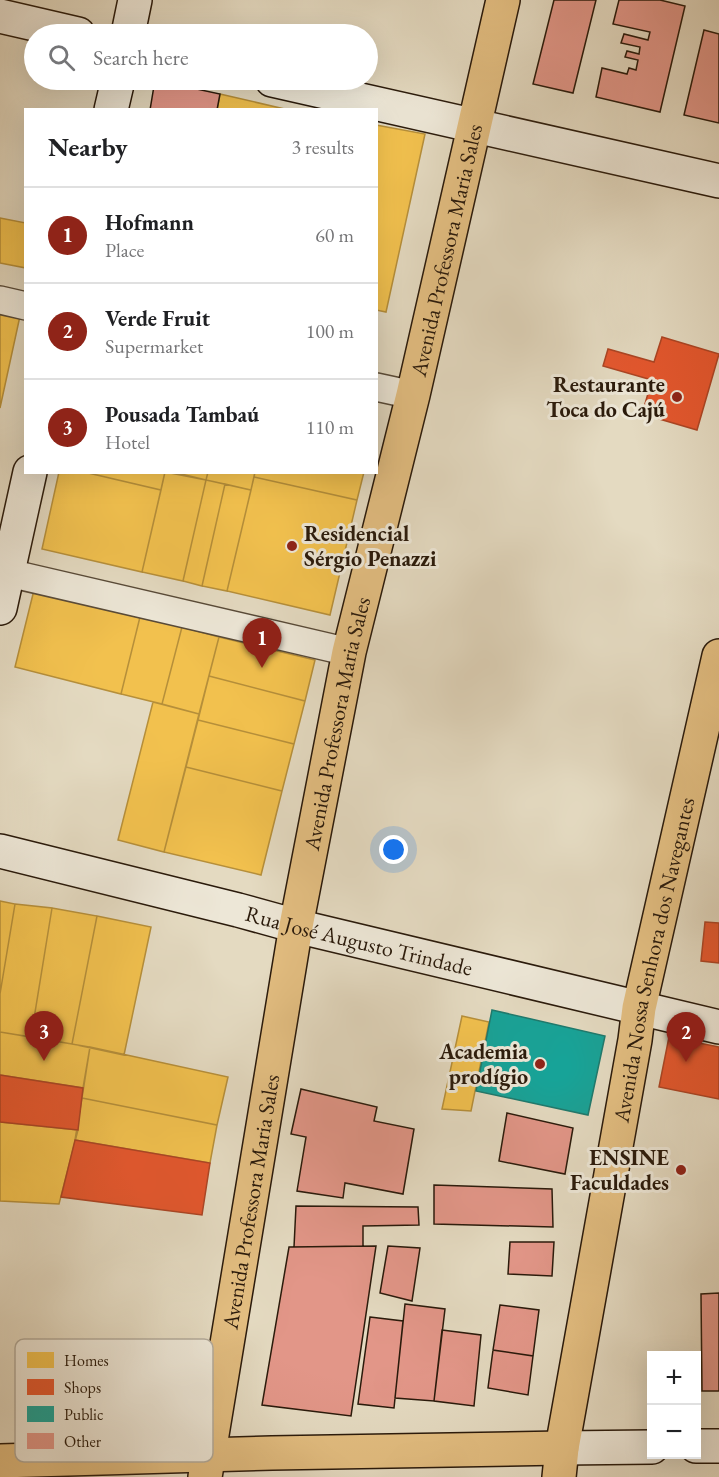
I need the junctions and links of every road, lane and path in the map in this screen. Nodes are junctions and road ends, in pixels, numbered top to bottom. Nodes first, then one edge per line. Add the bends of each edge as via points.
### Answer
1 (135, 0) edge
2 (503, 0) edge
3 (0, 16) edge
4 (35, 24) edge
5 (130, 24) edge
6 (116, 90) edge
7 (316, 90) edge
8 (111, 108) edge
9 (473, 126) junction
10 (719, 181) edge
11 (0, 300) edge
12 (24, 306) edge
13 (378, 387) edge
14 (413, 395) junction
15 (29, 474) edge
16 (4, 572) edge
17 (0, 608) edge
18 (349, 652) junction
19 (719, 656) edge
20 (0, 851) edge
21 (296, 926) junction
22 (639, 1008) junction
23 (719, 1027) edge
24 (213, 1430) edge
25 (701, 1446) edge
26 (719, 1446) edge
27 (647, 1448) edge
28 (0, 1461) edge
29 (15, 1461) edge
30 (41, 1462) edge
31 (561, 1462) edge
32 (207, 1466) edge

1 - 5 main road
2 - 9 main road, Avenida Professora Maria Sales
3 - 4 main road
6 - 8 main road
7 - 9 main road
9 - 10 main road
9 - 14 main road, Avenida Professora Maria Sales
11 - 12 street
13 - 14 street
14 - 18 main road, Avenida Professora Maria Sales
15 - 16 main road
16 - 17 main road
16 - 18 street
18 - 21 main road, Avenida Professora Maria Sales
19 - 22 main road, Avenida Nossa Senhora dos Navegantes
20 - 21 main road, Rua José Augusto Trindade
21 - 22 main road, Rua José Augusto Trindade
21 - 24 main road, Avenida Professora Maria Sales
22 - 23 main road, Rua José Augusto Trindade
22 - 31 main road, Avenida Nossa Senhora dos Navegantes
25 - 26 main road
27 - 31 main road
28 - 29 main road
30 - 32 main road
31 - 32 main road

